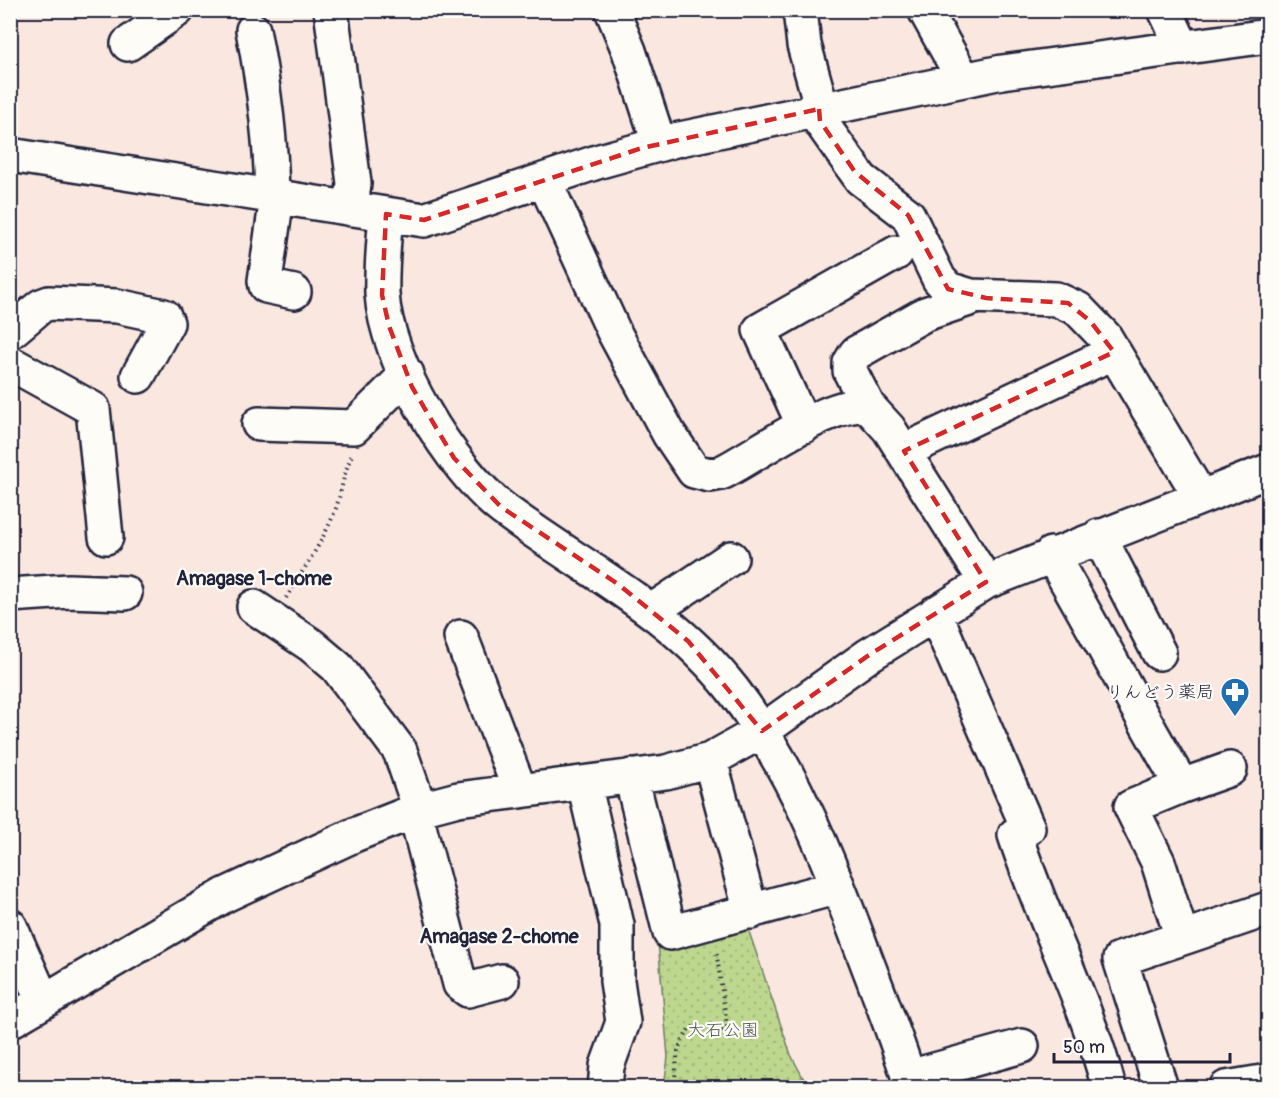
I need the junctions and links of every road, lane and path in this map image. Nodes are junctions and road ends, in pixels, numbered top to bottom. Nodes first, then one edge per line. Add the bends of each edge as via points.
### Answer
1 (177, 10) edge
2 (331, 10) edge
3 (612, 10) edge
4 (800, 10) edge
5 (925, 10) edge
6 (1165, 10) edge
7 (253, 30) dead end
8 (1269, 36) edge
9 (128, 44) dead end
10 (1183, 48) junction
11 (964, 80) junction
12 (819, 109) junction
13 (659, 143) junction
14 (10, 155) edge
15 (544, 180) junction
16 (274, 196) junction
17 (351, 208) junction
18 (386, 214) junction
19 (896, 253) dead end
20 (294, 292) dead end
21 (975, 297) junction
22 (10, 332) edge
23 (1114, 352) junction
24 (10, 363) edge
25 (407, 374) junction
26 (138, 376) dead end
27 (868, 406) junction
28 (362, 419) junction
29 (259, 424) dead end
30 (804, 426) junction
31 (904, 451) junction
32 (1269, 471) edge
33 (1200, 496) junction
34 (1099, 536) junction
35 (106, 537) dead end
36 (1051, 554) junction
37 (731, 558) dead end
38 (986, 582) junction
39 (125, 593) dead end
40 (10, 595) edge
41 (653, 610) junction
42 (935, 613) junction
43 (263, 614) joint
44 (461, 637) dead end
45 (1159, 653) dead end
46 (762, 731) junction
47 (710, 760) junction
48 (1230, 769) dead end
49 (631, 776) junction
50 (584, 783) junction
51 (1182, 786) junction
52 (520, 791) junction
53 (418, 810) junction
54 (838, 887) junction
55 (1269, 909) edge
56 (751, 912) junction
57 (10, 926) edge
58 (1182, 938) junction
59 (714, 943) dead end
60 (502, 981) dead end
61 (43, 1001) junction
62 (10, 1021) edge
63 (1022, 1046) dead end
64 (910, 1082) edge
65 (1269, 1082) edge
66 (606, 1088) edge
67 (674, 1088) edge
68 (1109, 1088) edge
69 (1161, 1088) edge
70 (1226, 1088) edge

1 - 9 street
2 - 17 street via 354,183
3 - 13 street
4 - 12 street
5 - 11 street
6 - 10 street
7 - 16 street via 270,129
8 - 10 street
10 - 11 street
11 - 12 street
12 - 13 street
12 - 21 street via 820,121 855,172 908,215 944,285
13 - 15 street
14 - 16 street
15 - 18 street via 424,220
15 - 30 street via 614,332 669,434 694,471 721,473
16 - 17 street
16 - 20 street via 266,286
17 - 18 street
18 - 25 street via 382,295
19 - 30 street via 760,330
21 - 23 street via 1043,298 1068,303 1090,321
21 - 27 street via 925,314 856,353 850,371
22 - 26 street via 49,303 117,306 164,316 167,323
23 - 31 street
23 - 33 street
24 - 35 street via 93,409
25 - 28 street
25 - 41 street via 436,431 481,488 533,530
27 - 30 street via 843,408
27 - 31 street
28 - 29 street via 354,426
28 - 43 path via 364,431 345,469 326,532
31 - 38 street
32 - 33 street
33 - 34 street
34 - 36 street
34 - 45 street
36 - 38 street
36 - 51 street
37 - 41 street
38 - 42 street
39 - 40 street via 59,591
41 - 46 street via 703,655
42 - 46 street
42 - 68 street via 1028,828 1015,835 1084,1007
43 - 53 street via 311,645 337,668 380,721 400,751
44 - 52 street
46 - 47 street
46 - 54 street via 796,790
47 - 49 street
47 - 56 street
48 - 51 street
49 - 50 street
49 - 56 street via 670,933
50 - 52 street
50 - 66 street via 617,925 617,981 623,1022 608,1066
51 - 58 street via 1131,807 1158,862
52 - 53 street via 458,799
53 - 60 street via 460,984 468,990
53 - 61 street via 225,895
54 - 56 street
54 - 64 street
55 - 58 street
57 - 61 street
58 - 69 street via 1120,959
59 - 67 path via 728,1032 690,1028 678,1049
61 - 62 street
63 - 64 street
65 - 70 street

